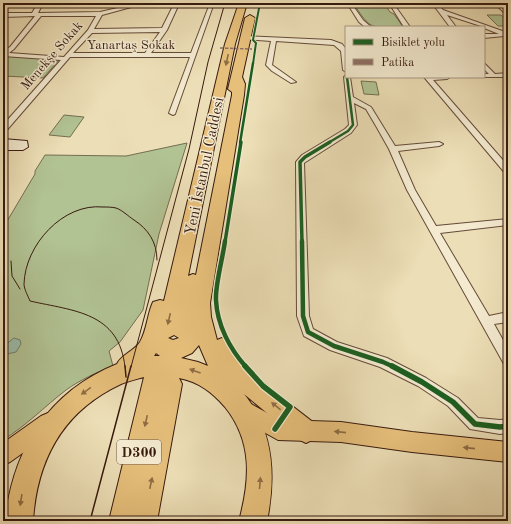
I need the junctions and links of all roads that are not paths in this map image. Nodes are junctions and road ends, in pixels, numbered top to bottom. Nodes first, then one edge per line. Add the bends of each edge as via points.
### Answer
1 (41, 3) edge
2 (238, 3) edge
3 (242, 3) edge
4 (252, 3) edge
5 (255, 3) edge
6 (349, 3) edge
7 (391, 3) edge
8 (434, 3) edge
9 (496, 3) edge
10 (176, 4) edge
11 (211, 4) edge
12 (126, 5) edge
13 (508, 8) edge
14 (502, 9) junction
15 (440, 11) junction
16 (38, 14) junction
17 (100, 14) junction
18 (508, 14) edge
19 (3, 15) edge
20 (250, 20) junction
21 (367, 26) edge
22 (406, 26) edge
23 (452, 26) edge
24 (482, 26) edge
25 (485, 27) edge
26 (164, 30) junction
27 (90, 31) junction
28 (508, 35) edge
29 (485, 36) edge
30 (245, 38) junction
31 (274, 40) junction
32 (230, 44) junction
33 (3, 48) edge
34 (12, 48) junction
35 (3, 54) edge
36 (147, 55) junction
37 (193, 55) junction
38 (67, 57) junction
39 (345, 63) edge
40 (485, 66) edge
41 (493, 75) junction
42 (508, 75) edge
43 (485, 76) edge
44 (230, 77) junction
45 (347, 78) edge
46 (429, 78) edge
47 (293, 82) dead end
48 (351, 99) junction
49 (173, 113) dead end
50 (3, 129) edge
51 (3, 142) edge
52 (439, 144) dead end
53 (3, 147) edge
54 (394, 149) junction
55 (508, 171) edge
56 (508, 222) edge
57 (434, 230) junction
58 (209, 258) junction
59 (200, 304) junction
60 (508, 317) edge
61 (486, 321) junction
62 (168, 329) junction
63 (508, 360) edge
64 (120, 372) junction
65 (239, 405) junction
66 (64, 410) junction
67 (508, 426) edge
68 (306, 431) junction
69 (508, 452) edge
70 (3, 455) edge
71 (19, 521) edge
72 (123, 521) edge
73 (143, 521) edge
74 (253, 521) edge

1 - 16 street via 35,11
2 - 32 highway
3 - 32 highway, Yeni İstanbul Caddesi
4 - 20 highway, Yeni İstanbul Caddesi
5 - 20 highway
6 - 21 street
7 - 22 street
8 - 15 street
9 - 14 street
10 - 11 street
10 - 12 street
10 - 26 street
11 - 37 street
12 - 17 street
13 - 14 street
14 - 18 street
15 - 23 street
15 - 24 street
16 - 17 street
16 - 19 street
16 - 34 street
17 - 27 street, Menekşe Sokak
20 - 30 highway, Yeni İstanbul Caddesi
25 - 28 street
26 - 27 street
26 - 36 street
27 - 38 street, Menekşe Sokak
28 - 29 street
30 - 31 street
30 - 44 highway, Yeni İstanbul Caddesi
31 - 39 street via 340,44
31 - 47 street via 269,65
32 -> 44 highway, Yeni İstanbul Caddesi
33 - 34 street
34 - 35 street
35 - 38 street, Yanartaş Sokak
36 - 37 street, Yanartaş Sokak
36 - 38 street, Yanartaş Sokak
37 - 49 street
38 - 50 street, Menekşe Sokak
40 - 41 street
41 - 42 street
41 - 43 street
44 - 58 highway via 239,84 238,99
44 - 62 highway, Yeni İstanbul Caddesi
44 -> 62 highway via 218,84 213,100
45 - 48 street
46 - 55 street
48 - 54 street via 369,108
48 - 67 street via 353,125 348,131 300,162 303,316 308,332 334,346 383,362 422,382 453,402 475,424
51 - 53 street via 23,143 23,147
52 - 54 street
54 - 57 street via 411,190
56 - 57 street
57 - 61 street
58 - 59 highway
68 -> 58 highway via 243,378 225,354 210,316
59 - 62 highway via 190,341 182,347 162,347 156,340
59 - 65 highway via 202,330 207,345
60 - 61 street
61 - 63 street
62 - 64 highway via 152,339 145,354
65 -> 64 highway via 214,381 185,368 161,365
64 -> 66 highway via 89,389
65 - 68 main road via 276,430
74 -> 65 highway via 259,499 259,455 254,435
66 - 70 main road
66 -> 71 highway via 50,427 34,455 23,488
69 -> 68 main road via 341,432
73 -> 72 highway, D300 via 163,383

